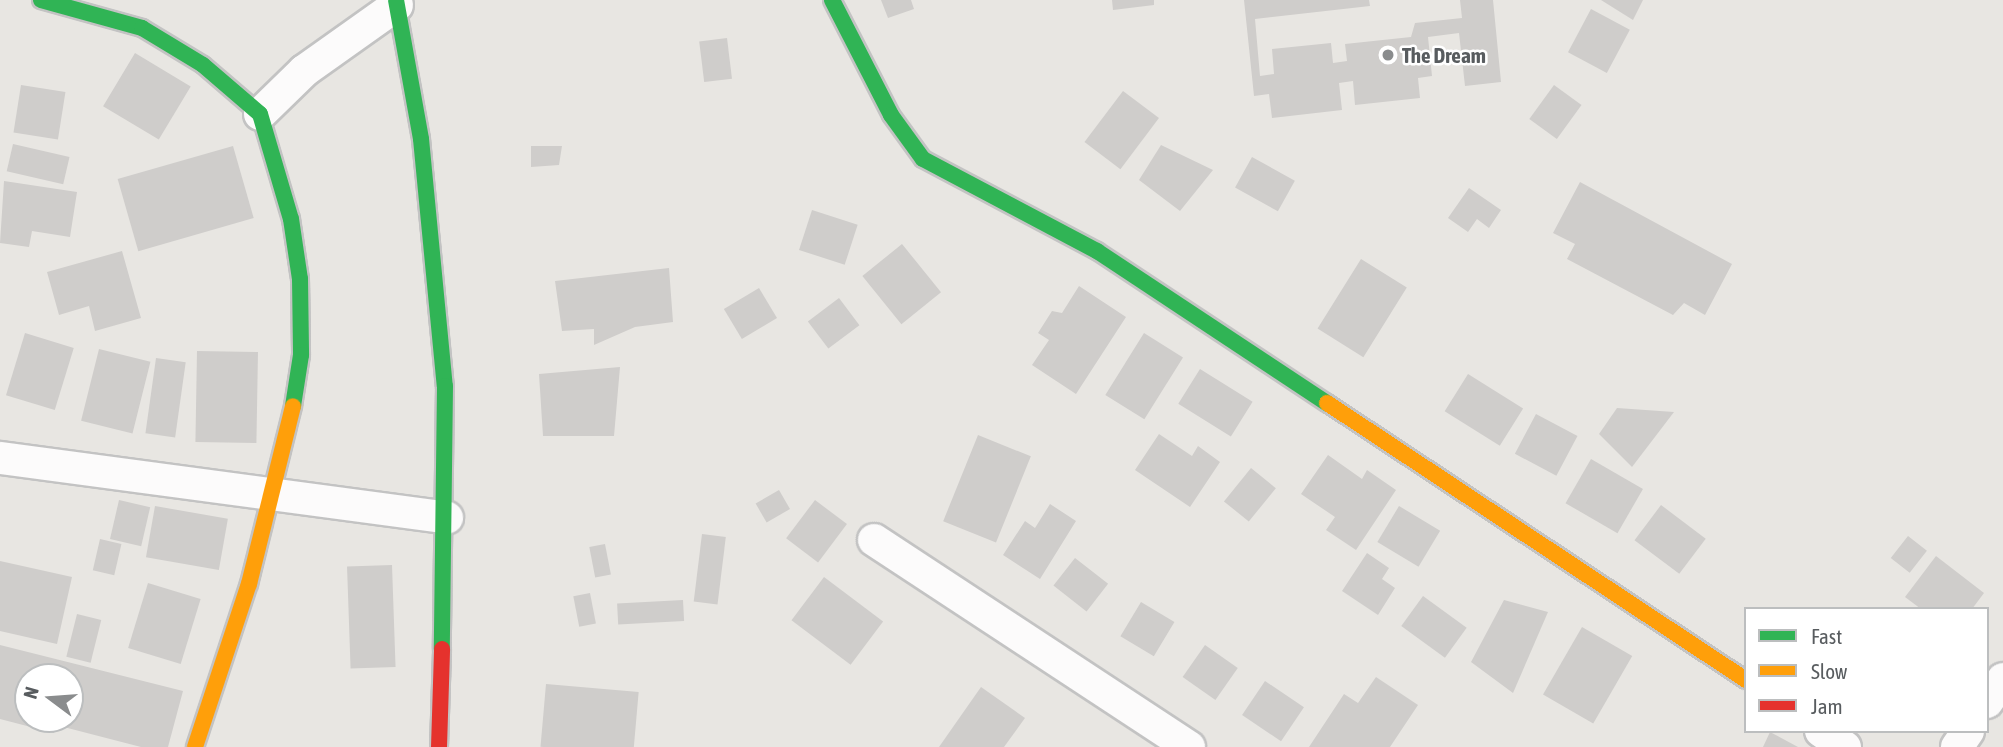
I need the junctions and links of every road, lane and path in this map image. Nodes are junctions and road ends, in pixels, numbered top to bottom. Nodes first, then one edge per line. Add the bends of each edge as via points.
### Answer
1 (41, 0) edge
2 (832, 0) edge
3 (397, 3) edge
4 (260, 114) junction
5 (0, 458) edge
6 (275, 494) junction
7 (447, 518) junction
8 (874, 540) dead end
9 (1744, 679) edge
10 (2003, 679) edge
11 (1989, 699) edge
12 (1824, 733) edge
13 (195, 747) edge
14 (439, 747) edge
15 (1189, 747) edge
16 (1845, 747) edge

1 - 4 street via 142,28 203,65
2 - 9 street via 891,115 923,159 1097,251
3 - 4 street via 304,71
3 - 7 street via 433,232 446,399
4 - 6 street via 291,219 300,279 300,355
5 - 6 street
6 - 7 street
6 - 13 street
7 - 14 street
8 - 15 street
10 - 11 street
12 - 16 street

